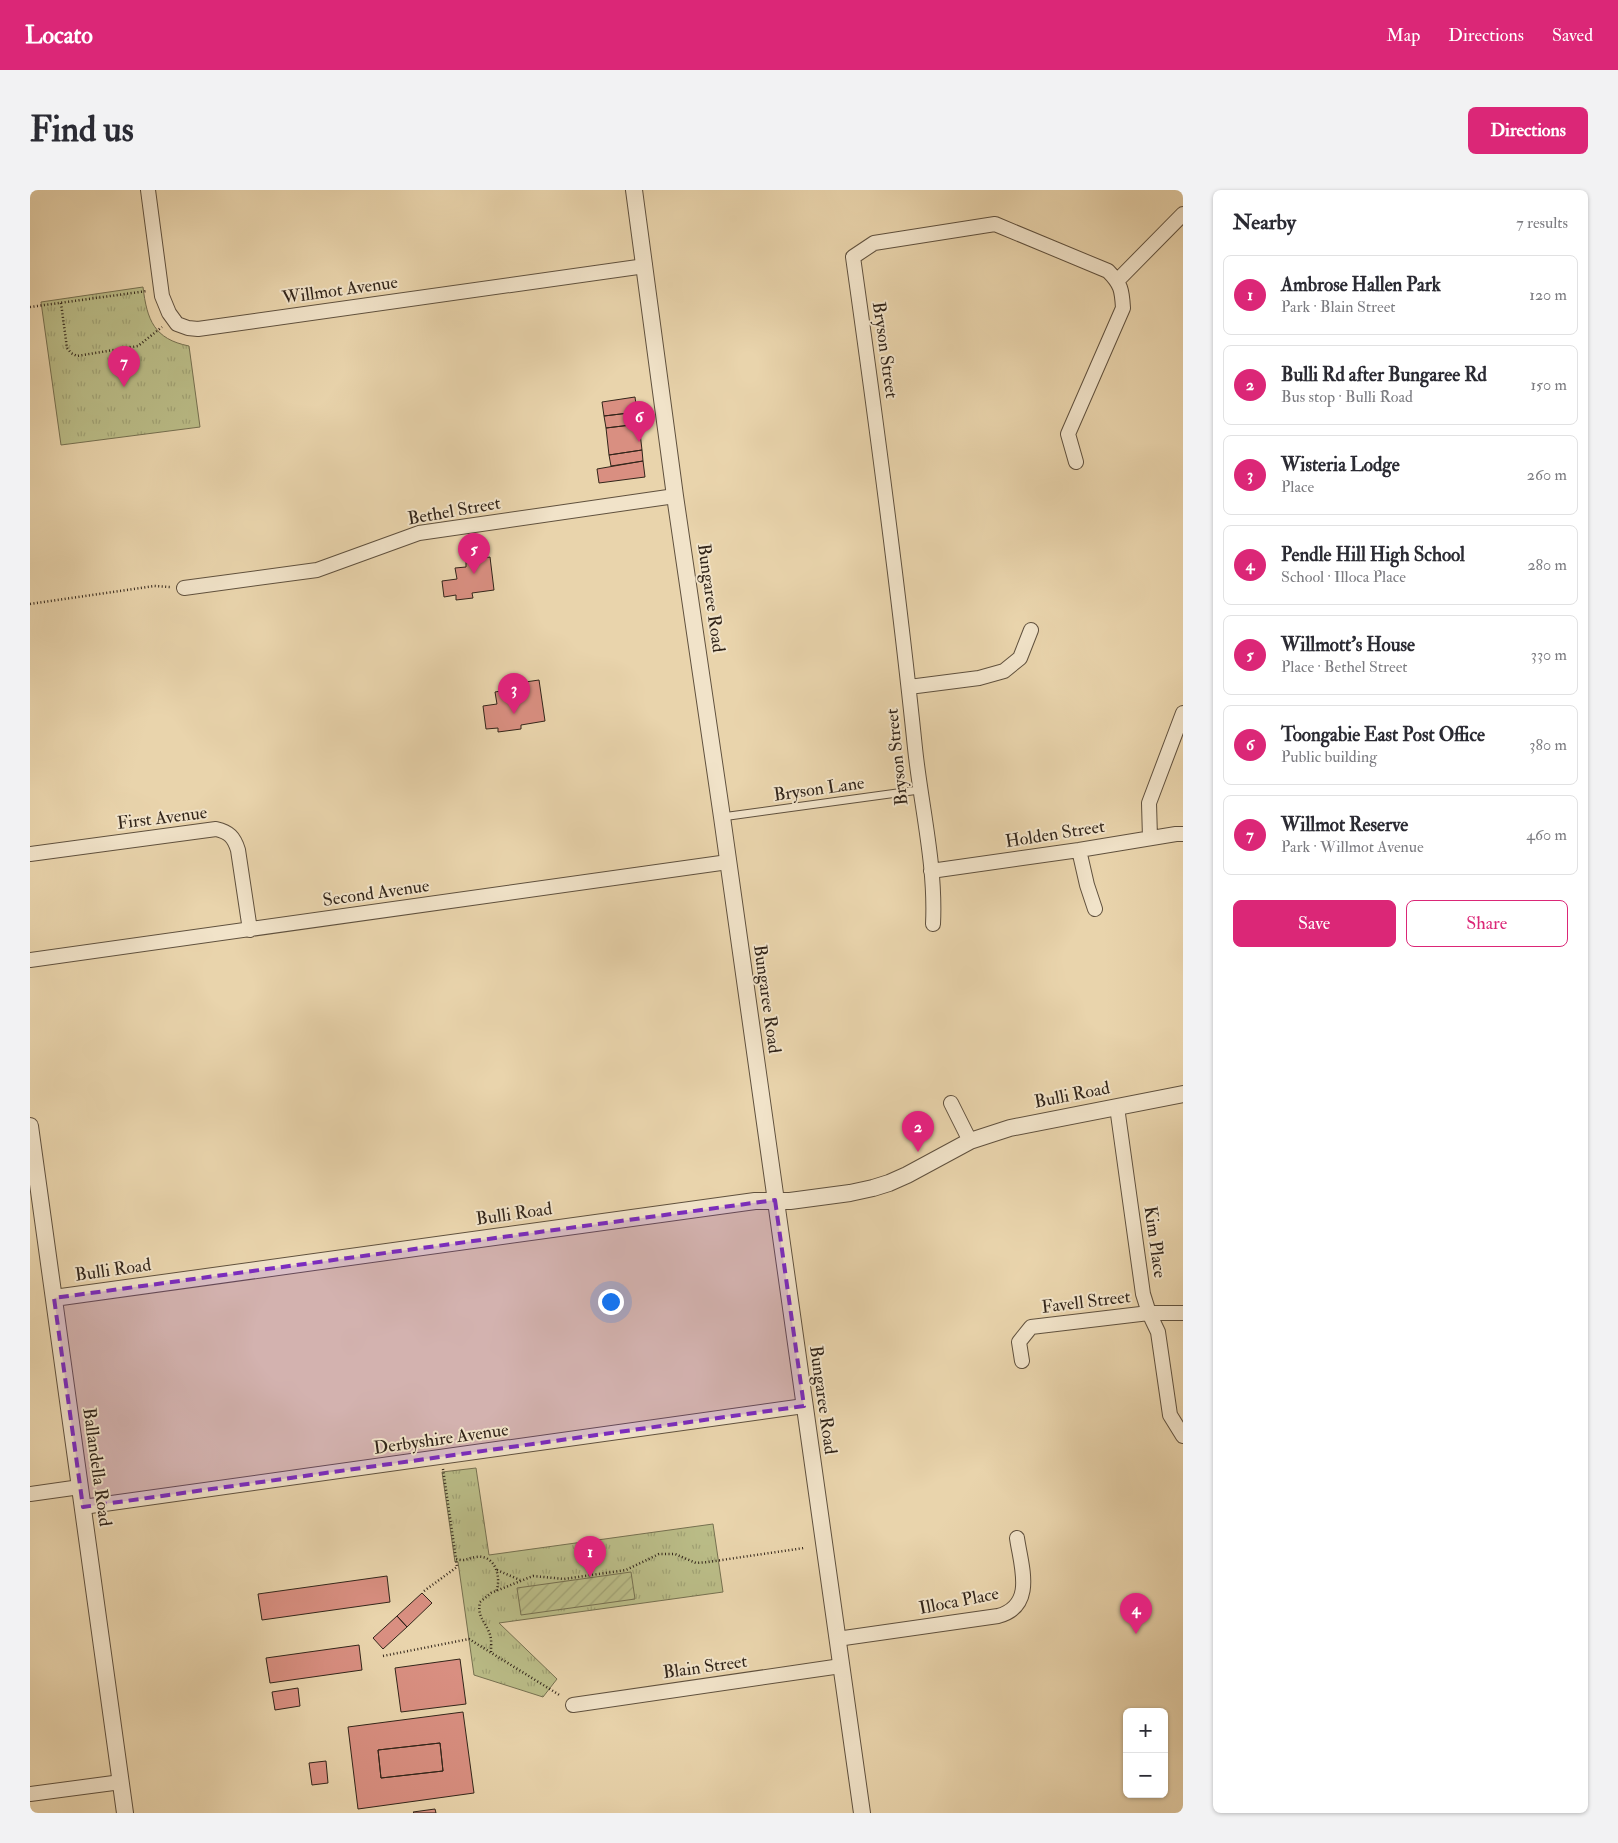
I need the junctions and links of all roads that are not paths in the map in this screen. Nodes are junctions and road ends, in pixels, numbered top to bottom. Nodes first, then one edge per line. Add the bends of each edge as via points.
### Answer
1 (148, 190) edge
2 (634, 190) edge
3 (1183, 214) edge
4 (645, 266) junction
5 (1117, 281) junction
6 (1076, 462) dead end
7 (676, 496) junction
8 (184, 588) road end
9 (1031, 630) dead end
10 (909, 687) junction
11 (1183, 713) edge
12 (919, 790) junction
13 (722, 817) junction
14 (1183, 834) edge
15 (1150, 838) junction
16 (1079, 850) junction
17 (30, 854) edge
18 (728, 862) junction
19 (932, 870) junction
20 (1095, 909) dead end
21 (933, 924) dead end
22 (250, 930) junction
23 (30, 960) edge
24 (1183, 1094) edge
25 (951, 1103) dead end
26 (1117, 1107) junction
27 (30, 1126) edge
28 (970, 1141) junction
29 (775, 1200) junction
30 (54, 1298) junction
31 (1149, 1313) junction
32 (1183, 1313) edge
33 (1022, 1361) dead end
34 (804, 1406) junction
35 (1183, 1436) edge
36 (80, 1487) junction
37 (30, 1494) edge
38 (83, 1507) junction
39 (1017, 1538) dead end
40 (838, 1639) junction
41 (841, 1666) junction
42 (573, 1705) road end
43 (121, 1782) junction
44 (30, 1794) edge
45 (125, 1813) edge
46 (862, 1813) edge

1 - 4 street, Willmot Avenue via 162,296 177,324 188,328
2 - 4 street, Bungaree Road
3 - 5 street
4 - 7 street, Bungaree Road
5 - 6 street via 1123,308 1068,434
5 - 10 street, Bryson Street via 1108,271 995,224 874,243 852,257
7 - 8 street, Bethel Street via 419,533 317,570
7 - 13 street, Bungaree Road
9 - 10 street via 1020,658 1004,671 979,678
10 - 12 street, Bryson Street
11 - 15 street via 1149,803
12 - 13 lane, Bryson Lane
12 - 19 street, Bryson Street
13 - 18 street, Bungaree Road
14 - 15 street, Holden Street
15 - 16 street, Holden Street
16 - 19 street, Holden Street
16 - 20 street
17 - 22 street, First Avenue via 216,829 226,832 235,840 238,850
18 - 22 street, Second Avenue
18 - 29 street, Bungaree Road
19 - 21 street, Bryson Street
22 - 23 street, Second Avenue
24 - 26 street, Bulli Road
25 - 28 street
26 - 28 street, Bulli Road via 1010,1128
26 - 31 street, Kim Place via 1143,1294
27 - 30 street, Ballandella Road
28 - 29 street, Bulli Road via 907,1175 873,1188 790,1201
29 - 30 street, Bulli Road
29 - 34 street, Bungaree Road
30 - 36 street, Ballandella Road
31 - 32 street, Favell Street
31 - 33 street, Favell Street via 1031,1327 1019,1342
31 - 35 street, Kim Place via 1158,1332 1170,1415
34 - 38 street, Derbyshire Avenue
34 - 40 street, Bungaree Road
36 - 37 street
36 - 38 street, Ballandella Road
38 - 43 street, Ballandella Road
39 - 40 street, Illoca Place via 1024,1590 1008,1613
40 - 41 street, Bungaree Road
41 - 42 street, Blain Street
41 - 46 street, Bungaree Road
43 - 44 street
43 - 45 street, Ballandella Road

